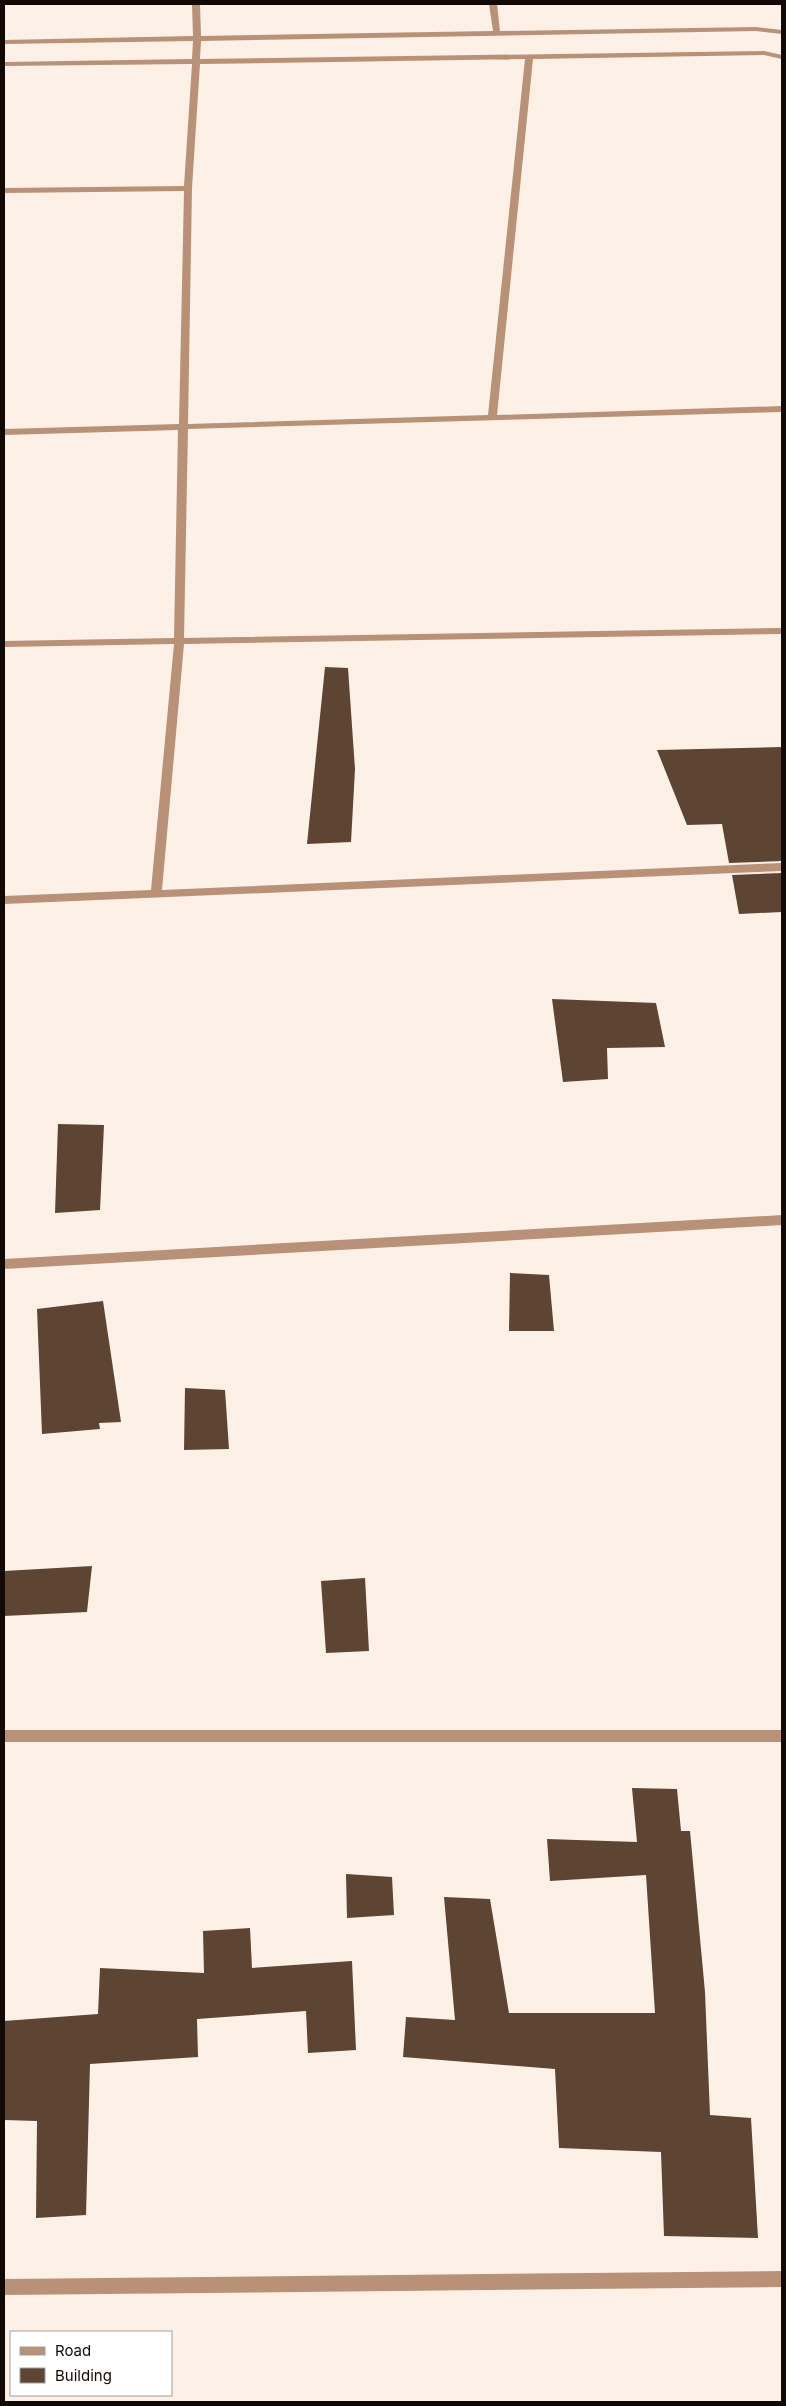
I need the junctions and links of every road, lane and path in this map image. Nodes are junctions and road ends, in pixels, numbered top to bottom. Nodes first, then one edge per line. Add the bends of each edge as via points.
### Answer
1 (196, 4) edge
2 (494, 4) edge
3 (782, 32) edge
4 (497, 35) junction
5 (197, 40) junction
6 (4, 42) edge
7 (782, 57) edge
8 (529, 58) junction
9 (196, 61) junction
10 (4, 64) edge
11 (188, 188) junction
12 (4, 190) edge
13 (782, 409) edge
14 (492, 417) junction
15 (183, 427) junction
16 (4, 432) edge
17 (782, 630) edge
18 (179, 641) junction
19 (4, 644) edge
20 (782, 867) edge
21 (156, 893) junction
22 (4, 900) edge
23 (782, 1220) edge
24 (4, 1264) edge
25 (4, 1736) edge
26 (782, 1736) edge
27 (782, 2279) edge
28 (4, 2287) edge

1 - 5 street
2 - 4 street
3 - 4 street via 756,29
4 - 5 street
5 - 6 street
5 - 9 street
7 - 8 street via 764,53
8 - 9 street
8 - 14 street
9 - 10 street
9 - 11 street
11 - 12 street
11 - 15 street
13 - 14 street
14 - 15 street
15 - 16 street
15 - 18 street
17 - 18 street
18 - 19 street
18 - 21 street
20 - 21 street
21 - 22 street
23 - 24 street
25 - 26 street
27 - 28 street

